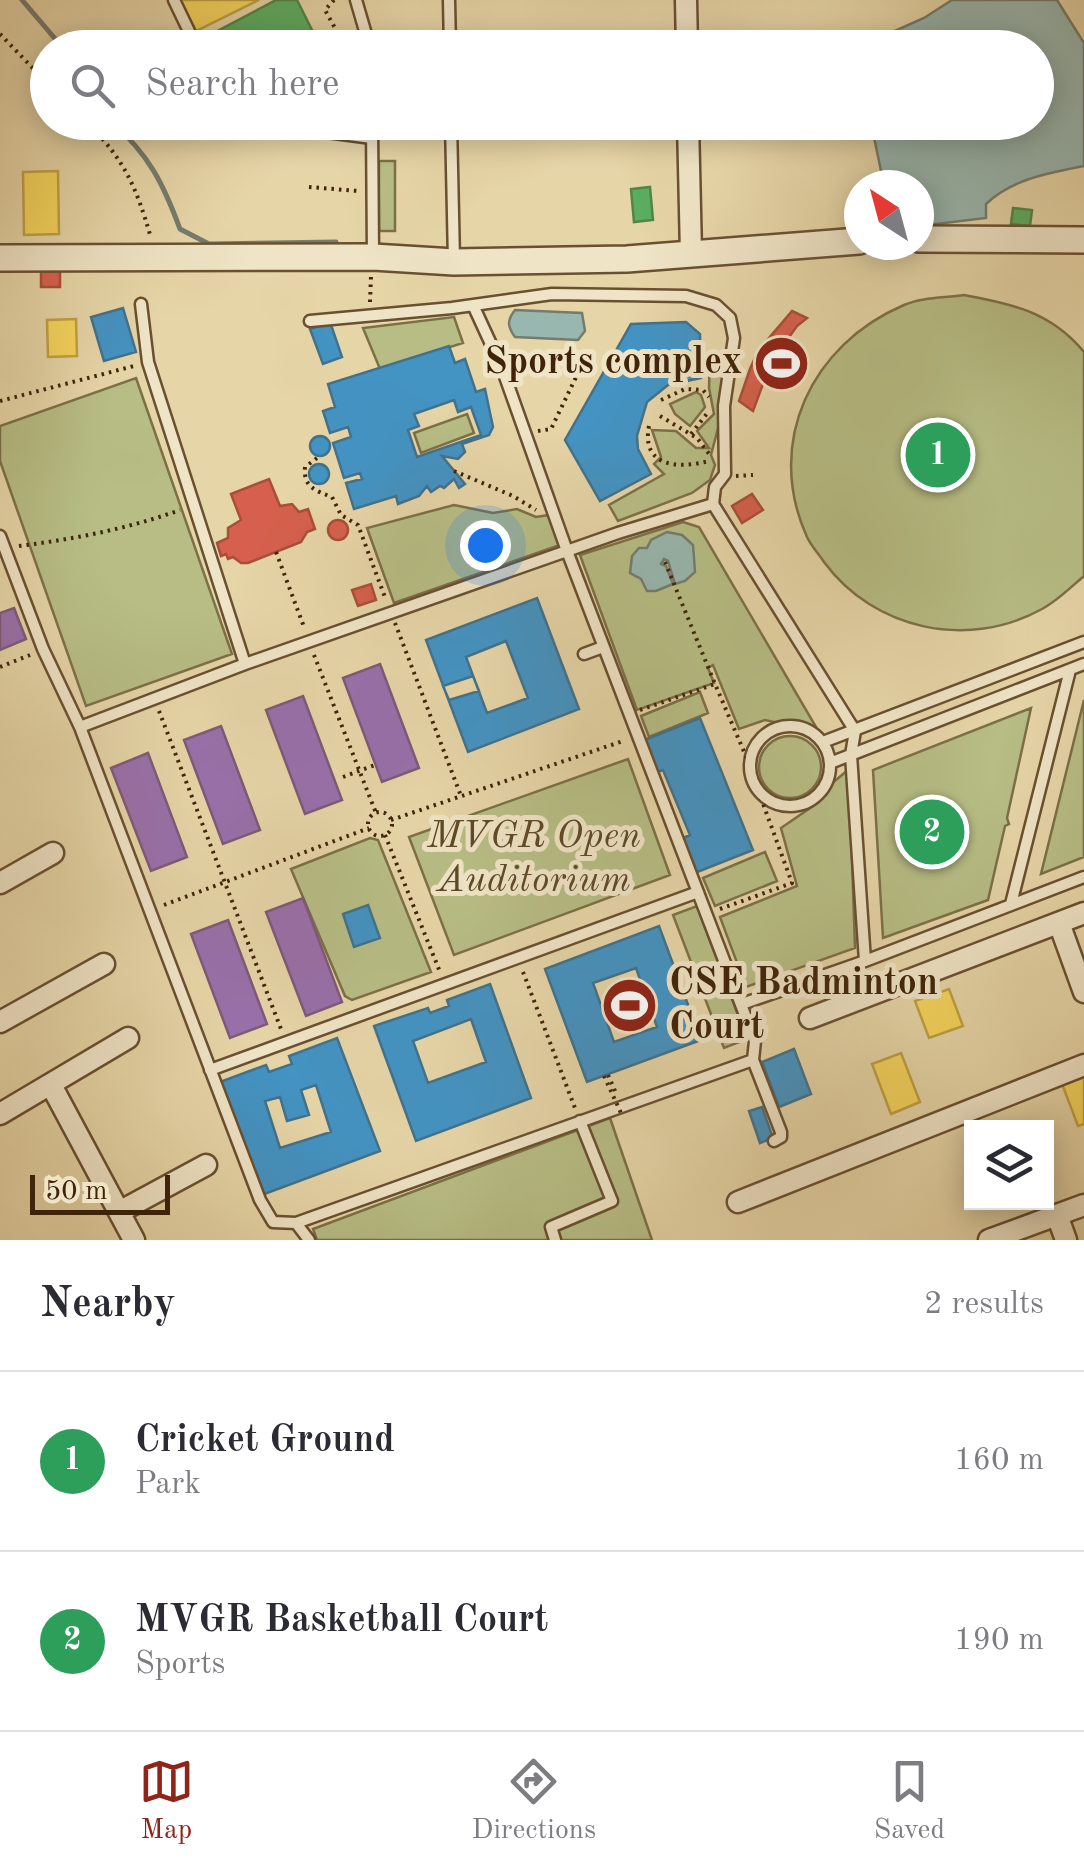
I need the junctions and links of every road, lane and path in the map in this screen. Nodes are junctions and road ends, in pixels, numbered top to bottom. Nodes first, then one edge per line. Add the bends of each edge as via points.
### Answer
1 (174, 0) edge
2 (334, 0) edge
3 (356, 0) edge
4 (449, 0) edge
5 (686, 0) edge
6 (188, 30) edge
7 (336, 30) edge
8 (365, 30) edge
9 (450, 30) edge
10 (687, 30) edge
11 (0, 34) edge
12 (30, 65) edge
13 (105, 140) edge
14 (372, 140) edge
15 (451, 140) edge
16 (688, 140) edge
17 (309, 188) dead end
18 (372, 191) junction
19 (934, 238) edge
20 (1084, 240) edge
21 (844, 242) edge
22 (691, 254) junction
23 (156, 256) junction
24 (372, 257) junction
25 (0, 258) edge
26 (454, 262) junction
27 (141, 304) dead end
28 (473, 305) junction
29 (370, 315) junction
30 (310, 321) dead end
31 (148, 362) junction
32 (578, 375) dead end
33 (661, 400) dead end
34 (0, 401) edge
35 (660, 416) dead end
36 (650, 426) dead end
37 (523, 434) junction
38 (691, 434) junction
39 (317, 458) dead end
40 (454, 470) dead end
41 (714, 504) junction
42 (194, 505) junction
43 (555, 510) junction
44 (1, 544) edge
45 (567, 551) junction
46 (276, 552) dead end
47 (665, 562) dead end
48 (391, 614) junction
49 (310, 642) junction
50 (1084, 642) edge
51 (603, 647) junction
52 (44, 649) junction
53 (584, 654) dead end
54 (245, 664) junction
55 (1084, 664) edge
56 (0, 667) edge
57 (1070, 670) junction
58 (715, 684) junction
59 (155, 700) junction
60 (629, 713) junction
61 (80, 727) junction
62 (855, 731) junction
63 (638, 736) junction
64 (823, 742) junction
65 (852, 755) junction
66 (830, 763) junction
67 (374, 765) dead end
68 (751, 768) junction
69 (360, 770) junction
70 (344, 777) dead end
71 (758, 790) junction
72 (461, 796) junction
73 (376, 813) junction
74 (391, 820) junction
75 (369, 828) junction
76 (385, 834) junction
77 (53, 854) dead end
78 (1084, 877) edge
79 (225, 882) junction
80 (0, 884) edge
81 (698, 892) junction
82 (1011, 904) junction
83 (150, 910) junction
84 (1084, 913) edge
85 (706, 915) junction
86 (1059, 923) junction
87 (518, 958) junction
88 (866, 961) junction
89 (104, 964) dead end
90 (729, 973) junction
91 (702, 984) dead end
92 (446, 986) junction
93 (1084, 992) edge
94 (742, 1004) junction
95 (810, 1018) dead end
96 (0, 1022) edge
97 (128, 1038) dead end
98 (286, 1043) junction
99 (753, 1060) junction
100 (1084, 1065) edge
101 (210, 1070) junction
102 (604, 1076) dead end
103 (51, 1085) junction
104 (0, 1114) edge
105 (621, 1114) dead end
106 (580, 1121) junction
107 (774, 1141) dead end
108 (206, 1165) dead end
109 (738, 1202) dead end
110 (1084, 1205) edge
111 (119, 1212) junction
112 (1058, 1215) junction
113 (296, 1223) junction
114 (134, 1240) edge
115 (309, 1240) edge
116 (555, 1240) edge
117 (989, 1240) edge
118 (1066, 1240) edge

1 - 6 lane
2 - 7 path via 324,10
3 - 8 lane
4 - 9 lane
5 - 10 street
11 - 12 path
13 - 23 path via 138,193
14 - 18 lane
15 - 26 lane
16 - 22 street
17 - 18 path
18 - 24 lane
19 - 20 street
21 - 22 street
22 - 26 street
23 - 24 street
23 - 25 street
24 - 26 street
24 - 29 path
27 - 31 lane
28 - 29 lane
28 - 37 lane
28 - 41 lane via 552,294 686,296 716,304 730,318 734,338 724,474 714,487
29 - 30 lane
31 - 34 path
31 - 42 lane
32 - 37 path via 551,429
33 - 38 path via 685,390 710,397 710,410
35 - 38 path
36 - 38 path via 651,452 664,465 714,460
37 - 43 lane
39 - 48 path via 305,467 304,478 358,526
40 - 43 path via 539,512
41 - 45 lane
41 - 62 lane
42 - 44 path via 74,539
42 - 54 lane
43 - 45 lane
44 - 52 lane
45 - 48 lane
45 - 51 lane
46 - 49 path
47 - 58 path
48 - 49 lane
48 - 72 path
49 - 54 lane
49 - 69 path
50 - 62 lane
51 - 53 lane
51 - 60 lane
52 - 56 path
52 - 61 lane
54 - 59 lane
55 - 57 lane
57 - 65 lane
57 - 82 lane
58 - 60 path
58 - 68 path
59 - 61 lane
59 - 79 path
60 - 63 lane
61 - 83 lane
62 - 64 lane
62 - 65 lane
63 - 72 path
63 - 81 lane
64 - 66 lane
64 - 68 lane via 794,726 773,730 756,745
65 - 66 lane
65 - 88 lane
66 - 71 lane via 819,794 799,805 777,804
67 - 69 path
68 - 71 lane
69 - 70 path
69 - 73 path
71 - 85 path via 792,883
72 - 74 path
73 - 74 path
73 - 75 path
74 - 76 path
75 - 76 path
75 - 79 path
76 - 92 path
77 - 80 street
78 - 82 lane
79 - 83 path
79 - 98 path
81 - 85 lane
81 - 87 lane
82 - 88 lane
83 - 101 lane
84 - 86 street
85 - 90 lane
86 - 93 street
86 - 95 street
87 - 92 lane
87 - 106 path
88 - 94 lane
89 - 96 street
90 - 91 lane
90 - 94 lane
92 - 98 lane
94 - 99 lane via 755,1041
97 - 103 street
98 - 101 lane
99 - 106 lane
99 - 107 lane via 781,1132
100 - 109 street
101 - 113 lane via 272,1222
102 - 105 path, bridge
103 - 104 street
103 - 111 street
106 - 113 lane
106 - 116 lane via 612,1201 551,1227
108 - 111 street
110 - 112 street
111 - 114 street
112 - 117 street
112 - 118 street
113 - 115 lane

